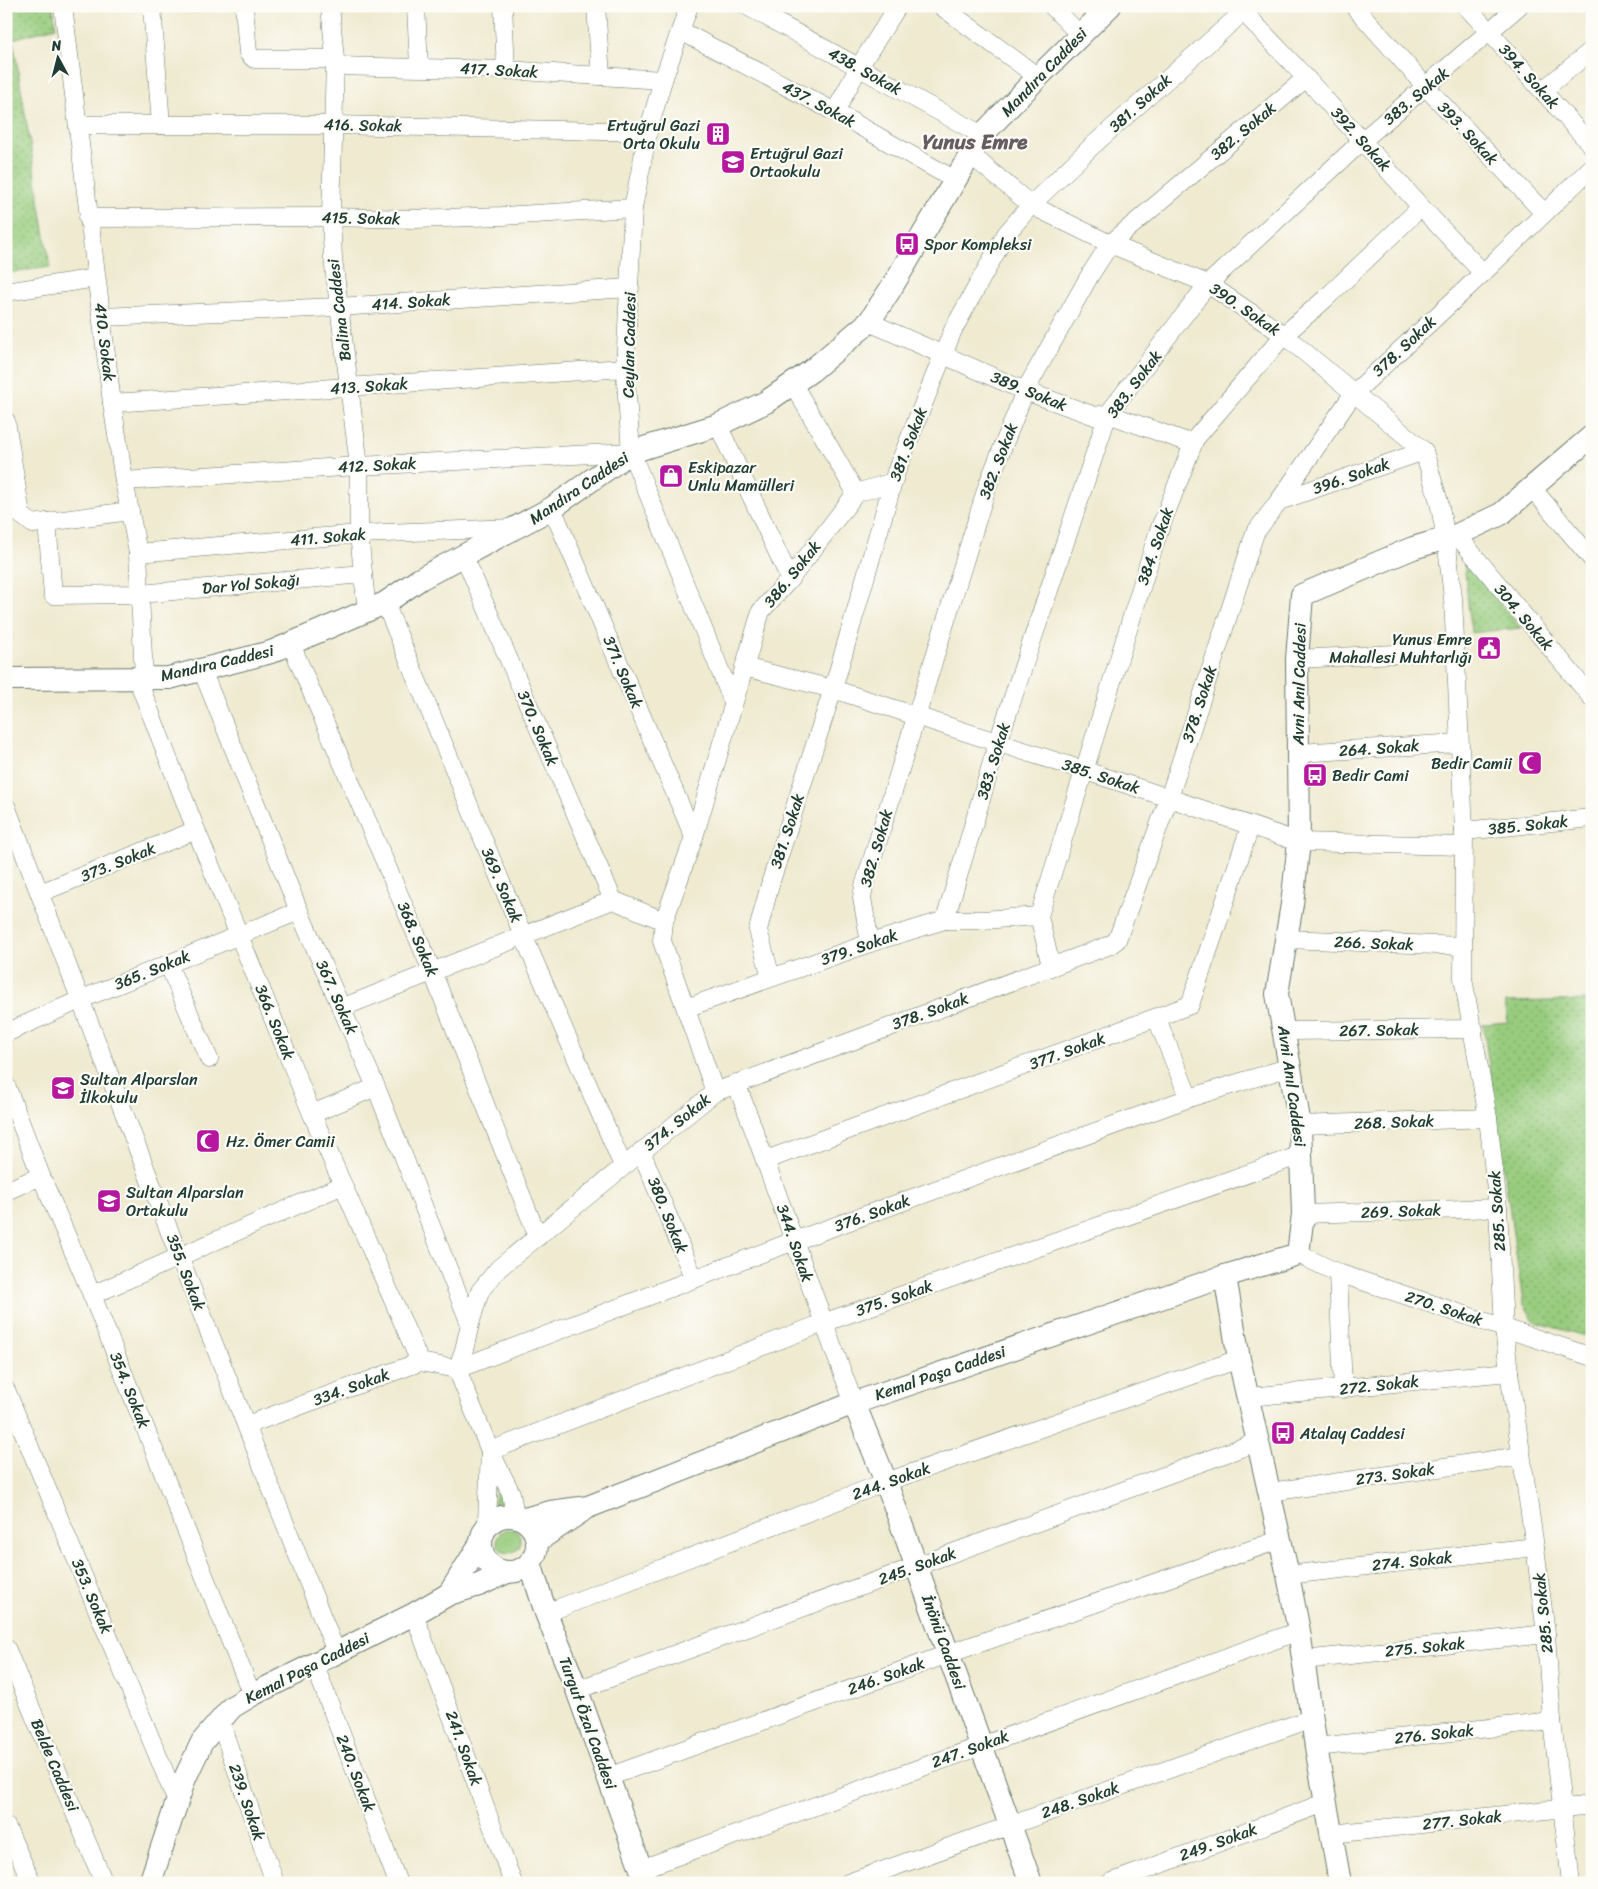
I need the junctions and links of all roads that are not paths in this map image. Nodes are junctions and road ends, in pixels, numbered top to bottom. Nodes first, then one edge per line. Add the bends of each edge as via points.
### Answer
1 (63, 6) edge
2 (152, 6) edge
3 (244, 6) edge
4 (330, 6) edge
5 (416, 6) edge
6 (502, 6) edge
7 (596, 6) edge
8 (689, 6) edge
9 (747, 6) edge
10 (898, 6) edge
11 (941, 6) edge
12 (1052, 6) edge
13 (1110, 6) edge
14 (1354, 6) edge
15 (1466, 6) edge
16 (1518, 6) edge
17 (1241, 9) edge
18 (681, 31) junction
19 (1490, 32) junction
20 (1080, 35) junction
21 (1592, 50) edge
22 (335, 62) junction
23 (419, 67) junction
24 (859, 67) junction
25 (506, 70) junction
26 (601, 76) junction
27 (1038, 77) junction
28 (1306, 78) junction
29 (663, 80) junction
30 (1426, 87) junction
31 (1542, 91) junction
32 (835, 112) junction
33 (161, 124) junction
34 (78, 125) junction
35 (334, 125) junction
36 (648, 132) junction
37 (982, 135) junction
38 (1362, 140) junction
39 (1592, 146) edge
40 (971, 155) junction
41 (1592, 167) edge
42 (955, 180) junction
43 (1031, 205) junction
44 (1421, 207) junction
45 (632, 208) junction
46 (1544, 213) junction
47 (331, 217) junction
48 (88, 218) junction
49 (1110, 244) junction
50 (1483, 273) junction
51 (96, 278) junction
52 (1208, 284) junction
53 (630, 288) junction
54 (6, 292) edge
55 (338, 307) junction
56 (102, 317) junction
57 (869, 322) junction
58 (1284, 335) junction
59 (944, 354) junction
60 (625, 368) junction
61 (793, 384) junction
62 (349, 388) junction
63 (1025, 391) junction
64 (1353, 394) junction
65 (112, 403) junction
66 (1108, 414) junction
67 (6, 421) edge
68 (718, 425) junction
69 (1592, 436) edge
70 (1193, 444) junction
71 (631, 452) junction
72 (1424, 452) junction
73 (359, 466) junction
74 (124, 481) junction
75 (894, 482) junction
76 (1532, 488) junction
77 (856, 493) junction
78 (1279, 502) junction
79 (552, 508) junction
80 (130, 510) junction
81 (47, 522) junction
82 (518, 528) junction
83 (359, 534) junction
84 (1451, 537) junction
85 (138, 553) junction
86 (464, 556) junction
87 (1592, 559) edge
88 (363, 574) junction
89 (790, 579) junction
90 (140, 594) junction
91 (376, 608) junction
92 (291, 644) junction
93 (1455, 651) junction
94 (1297, 659) junction
95 (744, 667) junction
96 (202, 670) junction
97 (141, 678) junction
98 (6, 680) edge
99 (833, 689) junction
100 (1592, 698) edge
101 (733, 702) junction
102 (916, 717) junction
103 (998, 742) junction
104 (1460, 743) junction
105 (1298, 753) junction
106 (1083, 770) junction
107 (1169, 798) junction
108 (6, 806) edge
109 (1592, 818) edge
110 (1250, 827) junction
111 (196, 830) junction
112 (694, 837) junction
113 (1464, 839) junction
114 (1299, 842) junction
115 (40, 893) junction
116 (613, 900) junction
117 (299, 911) junction
118 (1039, 916) junction
119 (945, 920) junction
120 (664, 921) junction
121 (239, 934) junction
122 (523, 935) junction
123 (1286, 939) junction
124 (870, 943) junction
125 (1462, 946) junction
126 (168, 964) junction
127 (1051, 966) junction
128 (432, 972) junction
129 (771, 977) junction
130 (82, 999) junction
131 (341, 1008) junction
132 (686, 1008) junction
133 (1157, 1019) junction
134 (1474, 1029) junction
135 (1284, 1031) junction
136 (6, 1034) edge
137 (209, 1059) dead end
138 (1290, 1067) junction
139 (736, 1083) junction
140 (6, 1085) edge
141 (376, 1087) junction
142 (715, 1092) junction
143 (1188, 1098) junction
144 (312, 1114) junction
145 (1488, 1118) junction
146 (1300, 1125) junction
147 (641, 1151) junction
148 (1302, 1155) junction
149 (766, 1160) junction
150 (623, 1166) junction
151 (41, 1176) junction
152 (343, 1185) junction
153 (6, 1191) edge
154 (1498, 1208) junction
155 (1303, 1214) junction
156 (538, 1236) junction
157 (794, 1241) junction
158 (1298, 1254) junction
159 (180, 1256) junction
160 (1338, 1273) junction
161 (1225, 1276) junction
162 (694, 1279) junction
163 (92, 1295) junction
164 (823, 1323) junction
165 (470, 1324) junction
166 (1504, 1328) junction
167 (1592, 1357) edge
168 (1239, 1359) junction
169 (420, 1362) junction
170 (457, 1369) junction
171 (1509, 1372) junction
172 (1343, 1389) junction
173 (6, 1390) edge
174 (1249, 1397) junction
175 (854, 1402) junction
176 (246, 1425) junction
177 (1257, 1442) junction
178 (490, 1451) junction
179 (1521, 1456) junction
180 (886, 1482) junction
181 (1270, 1492) junction
182 (588, 1507) junction
183 (519, 1517) junction
184 (481, 1538) junction
185 (1279, 1540) junction
186 (538, 1541) junction
187 (1535, 1547) junction
188 (530, 1563) junction
189 (916, 1566) junction
190 (507, 1572) junction
191 (1288, 1575) junction
192 (449, 1594) junction
193 (414, 1614) junction
194 (546, 1614) junction
195 (1299, 1631) junction
196 (1546, 1634) junction
197 (6, 1648) edge
198 (336, 1652) junction
199 (948, 1654) junction
200 (1304, 1660) junction
201 (314, 1663) junction
202 (577, 1690) junction
203 (252, 1694) junction
204 (1312, 1718) junction
205 (220, 1721) junction
206 (1552, 1721) junction
207 (981, 1745) junction
208 (1316, 1747) junction
209 (608, 1777) junction
210 (177, 1802) junction
211 (1326, 1802) junction
212 (1592, 1805) edge
213 (1563, 1808) junction
214 (1010, 1825) junction
215 (6, 1826) edge
216 (1332, 1834) junction
217 (644, 1876) edge
218 (32, 1883) edge
219 (104, 1883) edge
220 (150, 1883) edge
221 (274, 1883) edge
222 (398, 1883) edge
223 (513, 1883) edge
224 (848, 1883) edge
225 (1031, 1883) edge
226 (1110, 1883) edge
227 (1340, 1883) edge
228 (1571, 1883) edge

1 - 34 street, 410. Sokak
2 - 33 street
3 - 22 street, 417. Sokak via 248,53 254,59
4 - 22 street, Balina Caddesi
5 - 23 street
6 - 25 street
7 - 26 street
8 - 18 street, Ceylan Caddesi
9 - 24 street, 438. Sokak
10 - 24 street
11 - 27 street
12 - 20 street
13 - 20 street, Mandıra Caddesi
14 - 30 street, 393. Sokak
15 - 19 street, 394. Sokak
16 - 19 street, 383. Sokak
17 - 28 street, 392. Sokak
17 - 43 street, 381. Sokak
18 - 29 street, Ceylan Caddesi
18 - 32 street, 437. Sokak
19 - 30 street, 383. Sokak
19 - 31 street, 394. Sokak
20 - 27 street, Mandıra Caddesi
21 - 31 street
22 - 23 street, 417. Sokak
22 - 35 street, Balina Caddesi
23 - 25 street, 417. Sokak
24 - 32 street
24 - 37 street, 438. Sokak
25 - 26 street, 417. Sokak
26 - 29 street, 417. Sokak
27 - 37 street, Mandıra Caddesi
28 - 38 street, 392. Sokak
28 - 49 street, 382. Sokak
29 - 36 street, Ceylan Caddesi
30 - 38 street, 383. Sokak
30 - 46 street, 393. Sokak
31 - 39 street, 394. Sokak
32 - 42 street, 437. Sokak
33 - 34 street, 416. Sokak
33 - 35 street, 416. Sokak
34 - 48 street, 410. Sokak
35 - 36 street, 416. Sokak
35 - 47 street, Balina Caddesi
36 - 45 street, Ceylan Caddesi
37 - 40 street, Mandıra Caddesi
38 - 44 street, 392. Sokak
38 - 52 street, 383. Sokak
40 - 42 street, Mandıra Caddesi
40 - 43 street, 390. Sokak
41 - 46 street, 378. Sokak
42 - 57 street, Mandıra Caddesi
43 - 49 street, 390. Sokak
43 - 59 street, 381. Sokak via 1006,234 953,330
44 - 50 street, 392. Sokak
44 - 58 street, 384. Sokak
45 - 47 street, 415. Sokak via 425,219
45 - 53 street, Ceylan Caddesi
46 - 50 street, 378. Sokak
47 - 48 street, 415. Sokak
47 - 55 street, Balina Caddesi
48 - 51 street, 410. Sokak
49 - 52 street, 390. Sokak
49 - 63 street, 382. Sokak
50 - 64 street, 378. Sokak
51 - 54 street
51 - 56 street, 410. Sokak
52 - 58 street, 390. Sokak
52 - 66 street, 383. Sokak
53 - 55 street, 414. Sokak
53 - 60 street, Ceylan Caddesi
55 - 56 street, 414. Sokak
55 - 62 street, Balina Caddesi
56 - 65 street, 410. Sokak
57 - 59 street, 389. Sokak
57 - 61 street, Mandıra Caddesi
58 - 64 street, 390. Sokak
58 - 70 street, 384. Sokak
59 - 63 street, 389. Sokak
59 - 75 street, 381. Sokak
60 - 62 street, 413. Sokak
60 - 71 street, Ceylan Caddesi
61 - 68 street, Mandıra Caddesi via 766,402
61 - 77 street
62 - 65 street, 413. Sokak
62 - 73 street, Balina Caddesi
63 - 66 street, 389. Sokak via 1095,416
63 - 102 street, 382. Sokak via 988,484
64 - 72 street, 390. Sokak
64 - 78 street, 378. Sokak
65 - 74 street, 410. Sokak
66 - 70 street, 389. Sokak
66 - 103 street, 383. Sokak
67 - 81 street via 21,515 34,524
68 - 71 street, Mandıra Caddesi
68 - 89 street
69 - 76 street, Avni Anıl Caddesi
70 - 106 street, 384. Sokak via 1158,533
71 - 73 street, 412. Sokak
71 - 79 street, Mandıra Caddesi
71 - 101 street, Ceylan Caddesi
72 - 78 street, 396. Sokak
72 - 84 street
73 - 74 street, 412. Sokak
73 - 83 street, Balina Caddesi
74 - 80 street, 410. Sokak
75 - 77 street
75 - 99 street, 381. Sokak
76 - 84 street, Avni Anıl Caddesi via 1501,514
76 - 87 street
77 - 89 street, 386. Sokak
78 - 107 street, 378. Sokak via 1255,533
79 - 82 street, Mandıra Caddesi
79 - 112 street, 371. Sokak
80 - 81 street
80 - 85 street, 410. Sokak
81 - 90 street, Dar Yol Sokağı via 53,595
82 - 83 street, 411. Sokak
82 - 86 street, Mandıra Caddesi
83 - 85 street, 411. Sokak
83 - 88 street, Balina Caddesi
84 - 93 street, 285. Sokak
84 - 94 street, Avni Anıl Caddesi via 1413,548 1302,595
84 - 100 street, 304. Sokak
85 - 90 street, 410. Sokak
86 - 91 street, Mandıra Caddesi via 420,579
86 - 116 street, 370. Sokak
88 - 90 street, Dar Yol Sokağı
88 - 91 street, Balina Caddesi
89 - 95 street, 386. Sokak via 761,611
90 - 97 street, 410. Sokak
91 - 92 street, Mandıra Caddesi
91 - 122 street, 369. Sokak
92 - 96 street, Mandıra Caddesi
92 - 128 street, 368. Sokak
93 - 94 street
93 - 104 street, 285. Sokak
94 - 105 street, Avni Anıl Caddesi
95 - 99 street, 385. Sokak
95 - 101 street, 386. Sokak
96 - 97 street, Mandıra Caddesi via 169,678
96 - 117 street, 367. Sokak
97 - 98 street, Mandıra Caddesi
97 - 111 street, 366. Sokak
99 - 102 street, 385. Sokak
99 - 129 street, 381. Sokak via 758,930
101 - 112 street, 374. Sokak
102 - 103 street, 385. Sokak
102 - 124 street, 382. Sokak via 864,886 862,898
103 - 106 street, 385. Sokak
103 - 119 street, 383. Sokak
104 - 105 street, 264. Sokak
104 - 113 street, 285. Sokak
105 - 114 street, Avni Anıl Caddesi
106 - 107 street, 385. Sokak
106 - 118 street, 384. Sokak
107 - 110 street, 385. Sokak
107 - 127 street, 378. Sokak via 1117,940
108 - 115 street, 355. Sokak
109 - 113 street, 385. Sokak
110 - 114 street, 385. Sokak
110 - 133 street, 377. Sokak via 1190,1006
111 - 115 street, 373. Sokak
111 - 121 street, 366. Sokak
112 - 120 street, 374. Sokak
113 - 114 street, 385. Sokak
113 - 125 street, 285. Sokak
114 - 123 street, Avni Anıl Caddesi
115 - 130 street, 355. Sokak
116 - 120 street
116 - 122 street
117 - 121 street, 365. Sokak
117 - 131 street, 367. Sokak
118 - 119 street, 379. Sokak
118 - 127 street
119 - 124 street, 379. Sokak
120 - 132 street, 374. Sokak via 662,941
121 - 126 street, 365. Sokak
121 - 144 street, 366. Sokak
122 - 128 street
122 - 150 street, 369. Sokak
123 - 125 street, 266. Sokak
123 - 135 street, Avni Anıl Caddesi via 1277,994
124 - 129 street, 379. Sokak
125 - 134 street, 285. Sokak via 1463,978
126 - 130 street, 365. Sokak
126 - 137 street
127 - 139 street, 378. Sokak
128 - 131 street
128 - 156 street, 368. Sokak
129 - 132 street, 379. Sokak
130 - 136 street, 365. Sokak
130 - 159 street, 355. Sokak
131 - 141 street, 367. Sokak
132 - 142 street, 374. Sokak
133 - 143 street
133 - 149 street, 377. Sokak
134 - 135 street, 267. Sokak
134 - 145 street, 285. Sokak
135 - 138 street, Avni Anıl Caddesi
138 - 143 street, 376. Sokak
138 - 146 street, Avni Anıl Caddesi
139 - 142 street, 378. Sokak
139 - 149 street, 344. Sokak
140 - 151 street, 354. Sokak
141 - 144 street
141 - 165 street, 367. Sokak
142 - 147 street, 374. Sokak
143 - 157 street, 376. Sokak
144 - 152 street, 366. Sokak
145 - 146 street, 268. Sokak
145 - 154 street, 285. Sokak
146 - 148 street, Avni Anıl Caddesi
147 - 150 street, 374. Sokak
147 - 162 street, 380. Sokak
148 - 155 street, Avni Anıl Caddesi
148 - 164 street, 375. Sokak
149 - 157 street, 344. Sokak
150 - 156 street, 374. Sokak
151 - 153 street
151 - 163 street, 354. Sokak
152 - 159 street
152 - 169 street, 366. Sokak
154 - 155 street, 269. Sokak
154 - 166 street, 285. Sokak
155 - 158 street, Avni Anıl Caddesi
156 - 165 street, 374. Sokak via 499,1268 480,1291
157 - 162 street, 376. Sokak
157 - 164 street, 344. Sokak
158 - 160 street, 270. Sokak
158 - 161 street, Kemal Paşa Caddesi
159 - 163 street
159 - 176 street, 355. Sokak
160 - 166 street, 270. Sokak
160 - 172 street
161 - 168 street
161 - 175 street, Kemal Paşa Caddesi
162 - 170 street, 376. Sokak
163 - 203 street, 354. Sokak
164 - 175 street, 344. Sokak
164 - 178 street, 375. Sokak
165 - 170 street, 374. Sokak
166 - 167 street, 270. Sokak
166 - 171 street, 285. Sokak
168 - 174 street
168 - 180 street, 244. Sokak
169 - 170 street
169 - 176 street, 334. Sokak
170 - 178 street
171 - 172 street, 272. Sokak
171 - 179 street, 285. Sokak
172 - 174 street, 272. Sokak
173 - 210 street, 353. Sokak
174 - 177 street
175 - 180 street, İnönü Caddesi
175 - 182 street, Kemal Paşa Caddesi
176 - 198 street, 355. Sokak
177 - 181 street
177 - 189 street, 245. Sokak
178 - 183 street
178 - 184 street via 487,1522
179 - 181 street, 273. Sokak
179 - 187 street, 285. Sokak
180 - 189 street, İnönü Caddesi
180 - 194 street, 244. Sokak
181 - 185 street
182 - 183 street, Kemal Paşa Caddesi
182 - 186 street, Kemal Paşa Caddesi
183 - 184 street via 506,1515 496,1518 488,1524
183 - 186 street via 531,1525
184 - 190 street via 485,1560 498,1570
184 - 192 street, Kemal Paşa Caddesi
185 - 191 street
185 - 199 street, 246. Sokak
186 - 188 street
187 - 191 street, 274. Sokak
187 - 196 street, 285. Sokak
188 - 190 street
188 - 194 street, Turgut Özal Caddesi
189 - 199 street, İnönü Caddesi
189 - 202 street, 245. Sokak
190 - 192 street, Kemal Paşa Caddesi
191 - 195 street
192 - 193 street, Kemal Paşa Caddesi
193 - 198 street, Kemal Paşa Caddesi
193 - 223 street, 241. Sokak
194 - 202 street, Turgut Özal Caddesi
195 - 200 street
195 - 207 street, 247. Sokak
196 - 200 street, 275. Sokak
196 - 206 street, 285. Sokak
197 - 219 street, Belde Caddesi
198 - 201 street, Kemal Paşa Caddesi
199 - 207 street, İnönü Caddesi
199 - 209 street, 246. Sokak
200 - 204 street
201 - 203 street, Kemal Paşa Caddesi
201 - 222 street, 240. Sokak
202 - 209 street, Turgut Özal Caddesi
203 - 205 street, Kemal Paşa Caddesi via 232,1707
204 - 208 street
204 - 214 street, 248. Sokak
205 - 210 street, Kemal Paşa Caddesi via 202,1742
205 - 221 street, 239. Sokak
206 - 208 street, 276. Sokak
206 - 213 street, 285. Sokak
207 - 214 street, İnönü Caddesi
207 - 217 street, 247. Sokak
208 - 211 street
209 - 217 street, Turgut Özal Caddesi
210 - 220 street, Kemal Paşa Caddesi
211 - 216 street
211 - 226 street, 249. Sokak
212 - 213 street, 277. Sokak
213 - 216 street, 277. Sokak
213 - 228 street, 285. Sokak
214 - 224 street, 248. Sokak
214 - 225 street, İnönü Caddesi
215 - 218 street
216 - 227 street

